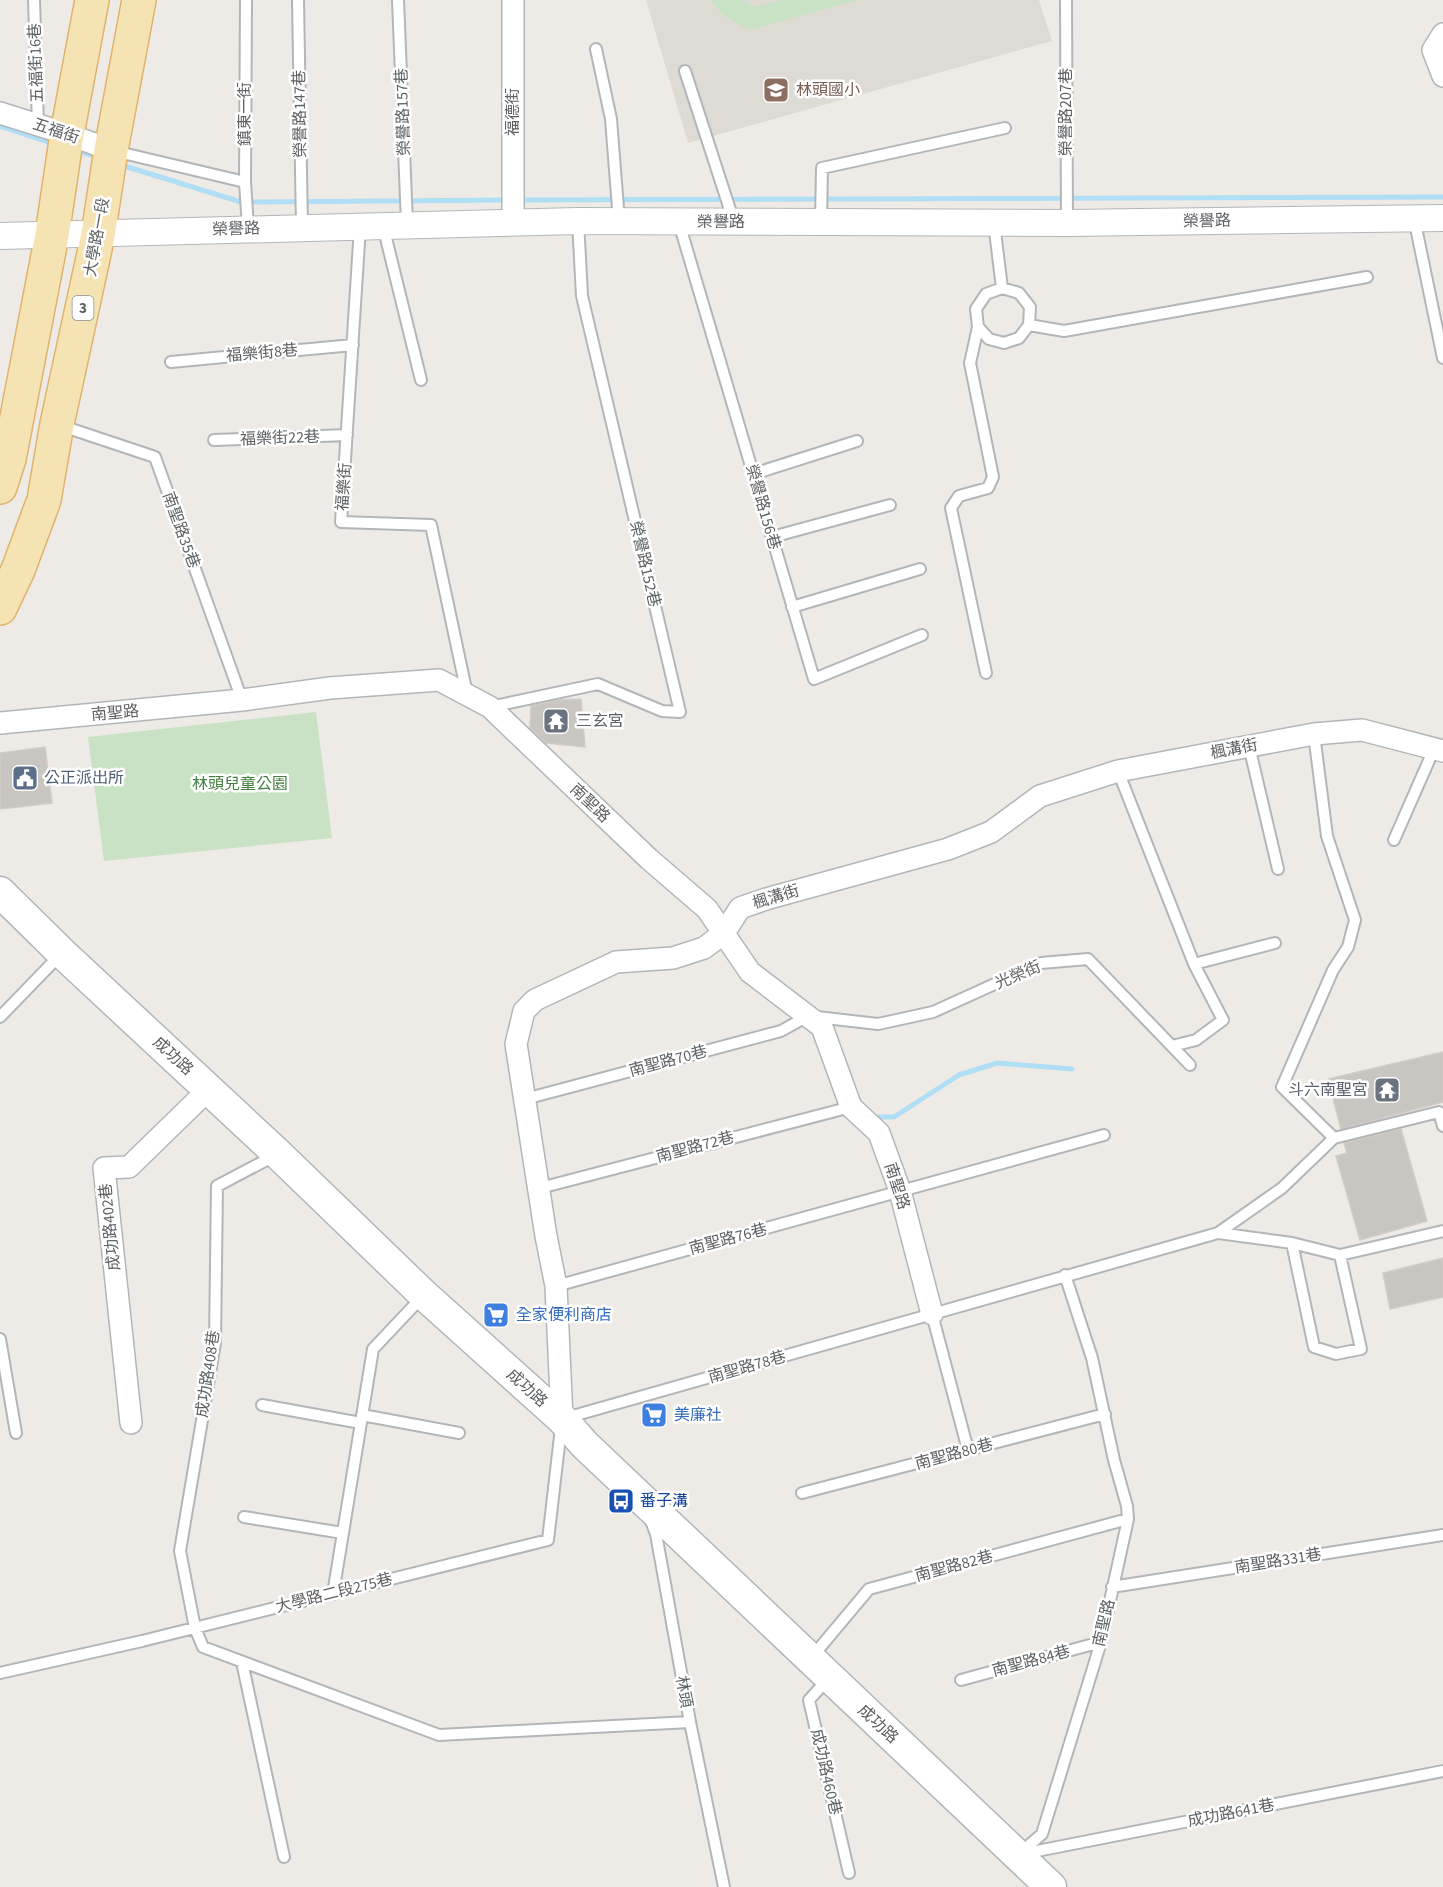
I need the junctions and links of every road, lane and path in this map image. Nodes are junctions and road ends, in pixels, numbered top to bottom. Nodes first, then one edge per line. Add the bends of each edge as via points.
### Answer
1 (34, 0) edge
2 (92, 0) edge
3 (139, 0) edge
4 (246, 0) edge
5 (298, 0) edge
6 (398, 0) edge
7 (513, 0) edge
8 (1066, 0) edge
9 (1443, 34) edge
10 (596, 49) dead end
11 (685, 71) dead end
12 (1443, 76) edge
13 (0, 113) edge
14 (1005, 128) dead end
15 (53, 130) junction
16 (111, 150) junction
17 (245, 182) junction
18 (1414, 218) junction
19 (1443, 218) edge
20 (578, 221) junction
21 (620, 221) junction
22 (679, 222) junction
23 (734, 222) junction
24 (821, 222) junction
25 (994, 223) junction
26 (1067, 223) junction
27 (513, 224) junction
28 (383, 225) junction
29 (302, 227) junction
30 (248, 228) junction
31 (52, 235) junction
32 (98, 235) junction
33 (0, 236) edge
34 (1367, 277) dead end
35 (1002, 288) junction
36 (1029, 325) junction
37 (978, 327) junction
38 (353, 345) junction
39 (1443, 358) edge
40 (171, 362) dead end
41 (421, 380) dead end
42 (57, 424) junction
43 (347, 435) junction
44 (214, 440) dead end
45 (856, 441) dead end
46 (753, 474) junction
47 (0, 487) edge
48 (890, 506) dead end
49 (771, 537) junction
50 (920, 569) dead end
51 (792, 607) junction
52 (0, 608) edge
53 (922, 635) dead end
54 (986, 674) dead end
55 (467, 695) junction
56 (242, 700) junction
57 (490, 707) junction
58 (0, 723) edge
59 (1314, 734) junction
60 (1249, 746) junction
61 (1438, 750) edge
62 (1118, 771) junction
63 (1394, 840) dead end
64 (1278, 869) dead end
65 (0, 892) edge
66 (724, 933) junction
67 (1275, 943) dead end
68 (62, 953) junction
69 (1194, 964) junction
70 (808, 1016) junction
71 (0, 1017) edge
72 (1172, 1046) junction
73 (1190, 1065) dead end
74 (209, 1089) junction
75 (525, 1099) junction
76 (851, 1107) junction
77 (1443, 1126) edge
78 (1104, 1135) dead end
79 (1334, 1138) junction
80 (278, 1154) junction
81 (540, 1188) junction
82 (900, 1191) junction
83 (1443, 1231) edge
84 (1218, 1233) junction
85 (1292, 1243) junction
86 (1340, 1255) junction
87 (1065, 1275) junction
88 (556, 1286) junction
89 (424, 1295) junction
90 (932, 1314) junction
91 (0, 1339) edge
92 (262, 1405) dead end
93 (1105, 1414) junction
94 (362, 1419) junction
95 (562, 1419) junction
96 (132, 1423) dead end
97 (16, 1433) dead end
98 (459, 1433) dead end
99 (968, 1450) junction
100 (802, 1493) dead end
101 (642, 1498) junction
102 (244, 1517) dead end
103 (1128, 1519) junction
104 (343, 1533) junction
105 (1443, 1534) edge
106 (1112, 1587) junction
107 (333, 1594) junction
108 (195, 1628) junction
109 (1101, 1642) junction
110 (242, 1662) junction
111 (819, 1669) junction
112 (0, 1672) edge
113 (962, 1680) dead end
114 (690, 1722) junction
115 (1443, 1770) edge
116 (1019, 1854) junction
117 (284, 1857) dead end
118 (849, 1873) dead end
119 (724, 1887) edge
120 (1051, 1887) edge

1 - 15 lane, 五福街16巷
2 - 15 main road
3 - 16 main road, 大學路一段 / 3
4 - 17 lane, 鎮東一街
5 - 29 lane, 榮譽路147巷
6 - 28 lane, 榮譽路157巷
7 - 27 street, 福德街
8 - 26 lane, 榮譽路207巷
9 - 12 street via 1433,50
10 - 21 lane via 611,120
11 - 23 lane
13 - 15 street, 五福街
14 - 24 lane via 822,168
15 - 16 street, 五福街
15 - 31 main road
16 - 17 lane
16 - 32 main road, 大學路一段 / 3
17 - 30 lane, 鎮東一街
18 - 19 street, 榮譽路
18 - 26 street, 榮譽路
18 - 39 lane
20 - 21 street, 榮譽路
20 - 27 street, 榮譽路
20 - 57 lane, 榮譽路152巷 via 582,296 680,712 662,711 598,684
21 - 22 street, 榮譽路
22 - 23 street, 榮譽路
22 - 46 lane, 榮譽路156巷
23 - 24 street, 榮譽路
24 - 25 street, 榮譽路
25 - 26 street, 榮譽路
25 - 35 lane
27 - 28 street, 榮譽路
28 - 29 street, 榮譽路
28 - 38 lane, 福樂街
28 - 41 lane
29 - 30 street, 榮譽路
30 - 32 street, 榮譽路
31 - 32 street, 榮譽路
31 - 33 street, 榮譽路
31 - 47 main road via 9,459
32 - 42 main road, 大學路一段 / 3
34 - 36 lane via 1064,331
35 - 36 lane via 1019,293 1030,308
35 - 37 lane via 986,294 976,309
36 - 37 lane via 1019,338 1004,343 989,339
37 - 54 lane via 970,363 993,477 988,488 959,496 951,508
38 - 40 lane, 福樂街8巷
38 - 43 lane, 福樂街
42 - 52 main road, 大學路一段 / 3 via 44,500
42 - 56 lane, 南聖路35巷 via 155,457
43 - 44 lane, 福樂街22巷
43 - 55 lane, 福樂街 via 341,522 430,525
45 - 46 lane
46 - 49 lane, 榮譽路156巷
48 - 49 lane
49 - 51 lane, 榮譽路156巷
50 - 51 lane
51 - 53 lane, 榮譽路156巷 via 814,680
55 - 56 street, 南聖路 via 439,680 330,688
55 - 57 street, 南聖路
56 - 58 street, 南聖路
57 - 66 street, 南聖路 via 707,909
59 - 60 street, 楓溝街
59 - 61 street, 楓溝街 via 1362,730
59 - 79 lane via 1327,836 1355,920 1348,947 1333,970 1282,1087
60 - 62 street, 楓溝街
60 - 64 lane
61 - 63 lane
62 - 66 street, 楓溝街 via 1040,796 991,832 948,849 740,908
62 - 69 lane
65 - 68 main road, 成功路
66 - 70 street, 南聖路 via 750,972
66 - 75 street, 楓溝街 via 704,948 673,958 616,962 535,1000 524,1011 516,1044
67 - 69 lane
68 - 71 lane
68 - 74 main road, 成功路
69 - 72 lane via 1223,1020 1197,1040
70 - 72 lane, 光榮街 via 878,1024 933,1012 1041,963 1088,959
70 - 75 lane, 南聖路70巷 via 781,1031
70 - 76 street, 南聖路 via 822,1027
72 - 73 lane, 光榮街
74 - 80 main road, 成功路
74 - 96 street, 成功路402巷 via 129,1167 104,1168
75 - 81 street, 楓溝街
76 - 81 lane, 南聖路72巷
76 - 82 street, 南聖路 via 879,1133
77 - 79 lane via 1439,1112
78 - 82 lane, 南聖路76巷
79 - 84 lane via 1282,1188
80 - 89 main road, 成功路
80 - 108 lane, 成功路408巷 via 217,1186 215,1343 180,1551
81 - 88 street, 楓溝街
82 - 88 lane, 南聖路76巷
82 - 90 street, 南聖路
83 - 86 lane
84 - 85 lane
84 - 87 lane, 南聖路78巷
85 - 86 lane
85 - 86 lane via 1314,1347 1336,1354 1361,1349
87 - 90 lane, 南聖路78巷
87 - 93 lane, 南聖路
88 - 95 street, 楓溝街
89 - 94 lane via 373,1349
89 - 95 main road, 成功路
90 - 95 lane, 南聖路78巷
90 - 99 lane
91 - 97 lane
92 - 94 lane
93 - 99 lane, 南聖路80巷
93 - 103 lane, 南聖路
94 - 98 lane
94 - 104 lane
95 - 101 main road, 成功路
95 - 107 lane, 大學路二段275巷 via 548,1540
99 - 100 lane, 南聖路80巷
101 - 111 main road, 成功路
101 - 114 lane, 林頭 via 656,1534
102 - 104 lane
103 - 106 lane, 南聖路
103 - 111 lane, 南聖路82巷 via 869,1589
104 - 107 lane
105 - 106 lane, 南聖路331巷
106 - 109 lane, 南聖路
107 - 108 lane, 大學路二段275巷
108 - 110 lane via 203,1647
108 - 112 lane, 大學路二段275巷
109 - 113 lane, 南聖路84巷
109 - 116 lane, 南聖路 via 1042,1834
110 - 114 lane via 439,1735
110 - 117 lane
111 - 116 main road, 成功路
111 - 118 lane, 成功路460巷 via 809,1700
114 - 119 lane, 林頭
115 - 116 lane, 成功路641巷
116 - 120 main road, 成功路

